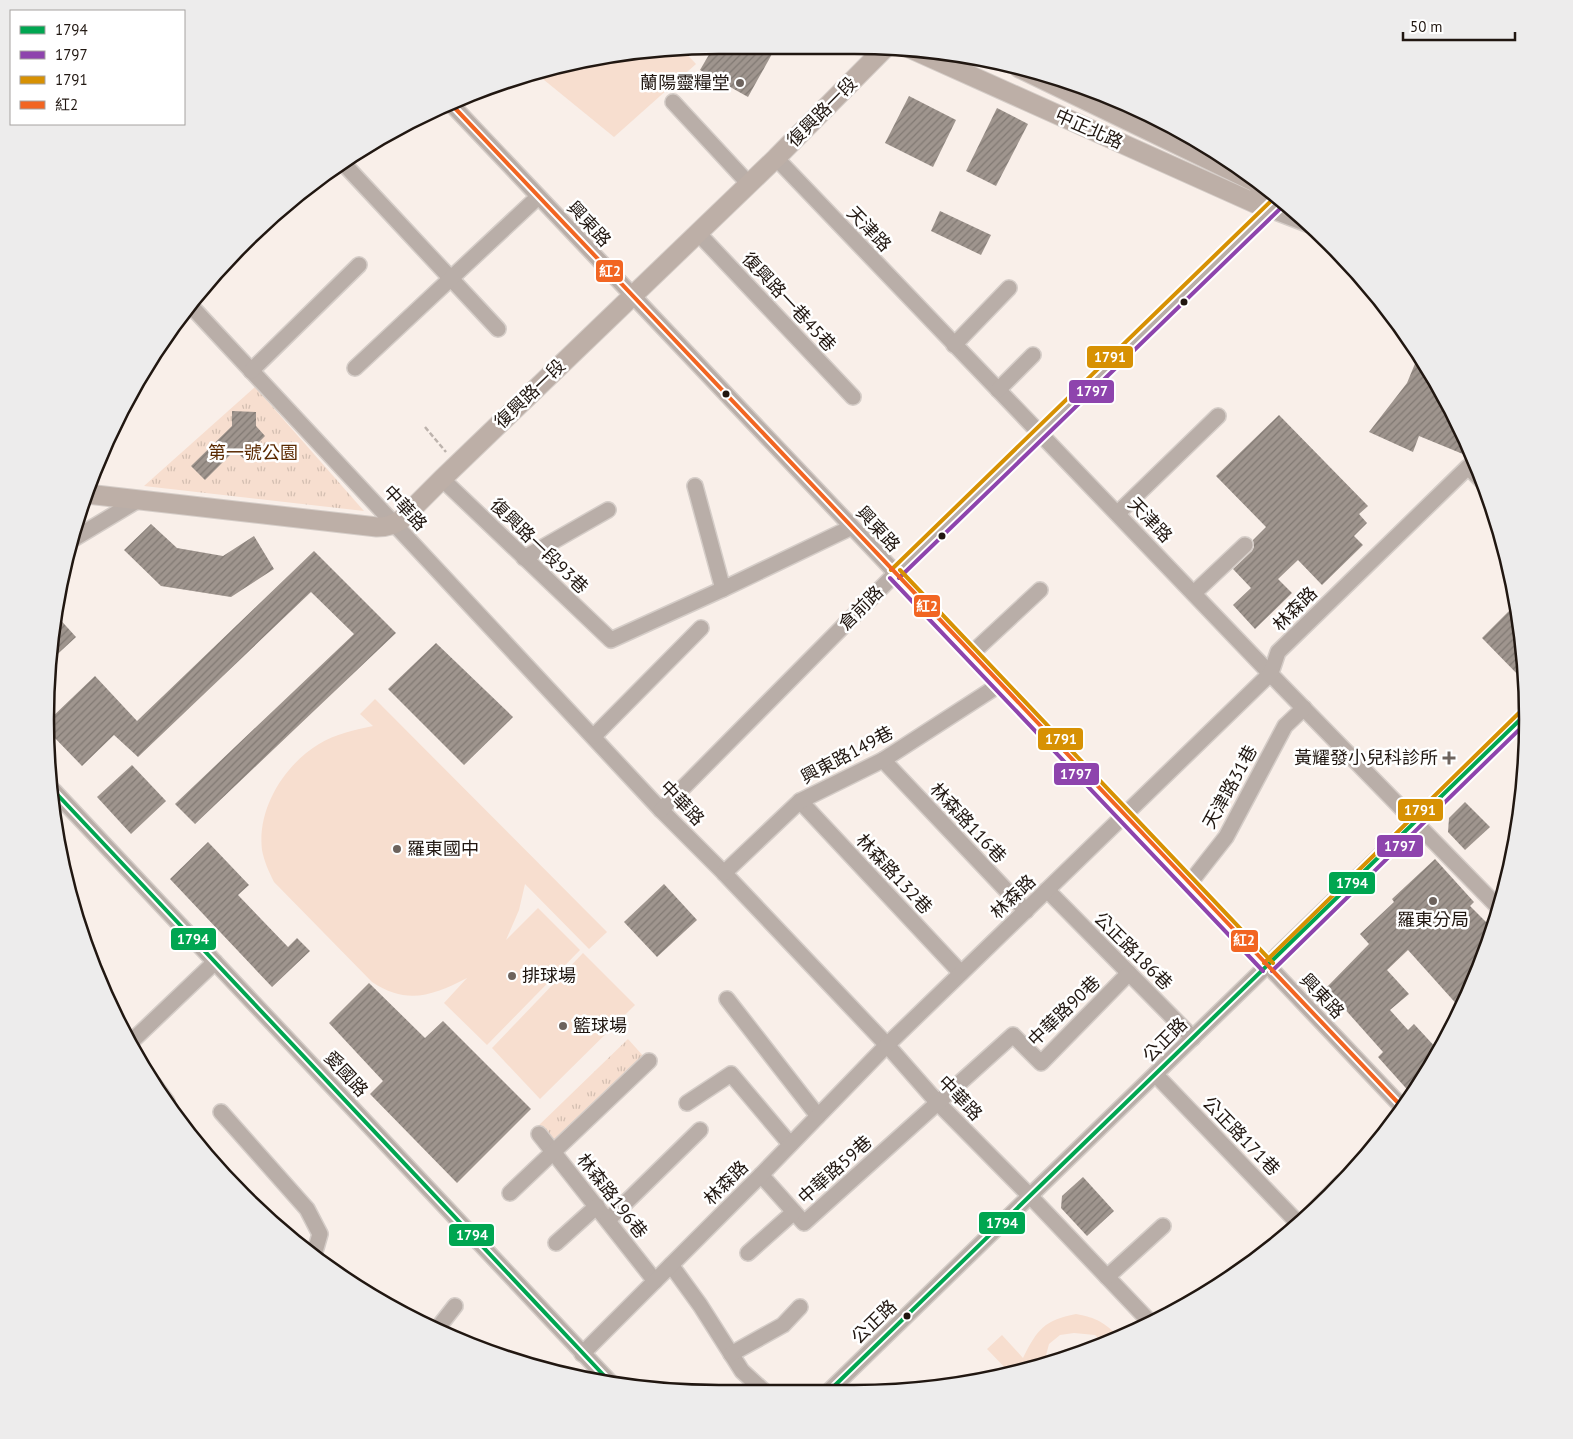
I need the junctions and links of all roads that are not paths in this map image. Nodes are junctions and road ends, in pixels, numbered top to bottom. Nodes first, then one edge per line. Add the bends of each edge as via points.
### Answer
1 (879, 55) edge
2 (933, 58) edge
3 (1054, 85) edge
4 (673, 102) dead end
5 (455, 108) edge
6 (776, 158) junction
7 (347, 168) edge
8 (1226, 168) edge
9 (749, 184) junction
10 (538, 197) junction
11 (1275, 205) edge
12 (698, 233) junction
13 (359, 264) dead end
14 (451, 278) junction
15 (1008, 288) dead end
16 (631, 297) junction
17 (195, 309) edge
18 (498, 329) dead end
19 (954, 345) junction
20 (1033, 355) dead end
21 (356, 368) dead end
22 (251, 371) junction
23 (998, 390) junction
24 (853, 397) dead end
25 (1218, 416) dead end
26 (1040, 433) junction
27 (1471, 470) edge
28 (442, 479) junction
29 (695, 486) dead end
30 (93, 495) edge
31 (140, 499) junction
32 (608, 510) dead end
33 (1118, 513) junction
34 (395, 524) junction
35 (850, 528) junction
36 (80, 534) edge
37 (1245, 545) dead end
38 (524, 558) junction
39 (895, 574) junction
40 (723, 589) junction
41 (1040, 590) dead end
42 (1194, 593) junction
43 (701, 628) dead end
44 (971, 654) junction
45 (1271, 673) junction
46 (999, 684) junction
47 (1304, 708) junction
48 (1519, 721) edge
49 (594, 736) junction
50 (883, 760) junction
51 (58, 795) edge
52 (800, 801) junction
53 (662, 810) junction
54 (1124, 815) junction
55 (1415, 822) junction
56 (724, 873) junction
57 (1189, 884) junction
58 (1047, 890) junction
59 (1494, 903) edge
60 (1026, 912) junction
61 (214, 962) junction
62 (1268, 967) junction
63 (962, 973) junction
64 (1129, 974) junction
65 (727, 998) dead end
66 (135, 1038) edge
67 (1193, 1038) junction
68 (887, 1045) junction
69 (649, 1061) dead end
70 (1156, 1075) junction
71 (1398, 1102) edge
72 (686, 1103) dead end
73 (938, 1103) junction
74 (222, 1112) dead end
75 (818, 1116) junction
76 (700, 1130) dead end
77 (539, 1134) dead end
78 (790, 1144) junction
79 (554, 1153) junction
80 (761, 1176) junction
81 (510, 1193) dead end
82 (1030, 1197) junction
83 (597, 1206) junction
84 (794, 1212) junction
85 (1294, 1218) edge
86 (608, 1220) junction
87 (1163, 1226) dead end
88 (556, 1243) dead end
89 (316, 1249) edge
90 (748, 1253) dead end
91 (671, 1265) junction
92 (1107, 1277) junction
93 (655, 1281) junction
94 (454, 1306) dead end
95 (800, 1307) dead end
96 (1146, 1318) edge
97 (440, 1324) edge
98 (582, 1354) junction
99 (731, 1354) junction
100 (602, 1374) edge
101 (757, 1385) edge
102 (835, 1385) edge

1 - 6 main road, 復興路一段
2 - 11 main road, 中正北路
3 - 8 main road, 中正北路
4 - 9 street
5 - 10 street, 興東路
6 - 9 main road, 復興路一段
6 - 19 street, 天津路
7 - 14 street
9 - 12 main road, 復興路一段
10 - 14 street
10 - 16 street, 興東路
11 - 26 street, 倉前路
12 - 16 main road, 復興路一段
12 - 24 street, 復興路一巷45巷
13 - 22 street
14 - 18 street
14 - 21 street
15 - 19 street
16 - 28 main road, 復興路一段
16 - 35 street, 興東路
17 - 22 street, 中華路
19 - 23 street, 天津路
20 - 23 street
22 - 34 street, 中華路
23 - 26 street, 天津路
25 - 33 street
26 - 33 street, 天津路
26 - 39 street, 倉前路
27 - 45 street, 林森路 via 1468,467 1278,652
28 - 34 main road, 復興路一段
28 - 38 street, 復興路一段93巷
29 - 40 street
30 - 31 main road
31 - 34 main road via 377,527
31 - 36 street
32 - 38 street
33 - 42 street, 天津路
34 - 49 street, 中華路
35 - 39 street, 興東路
35 - 40 street
37 - 42 street
38 - 40 street, 復興路一段93巷 via 611,640
39 - 44 street, 興東路
39 - 53 street, 倉前路
41 - 44 street
42 - 45 street, 天津路
43 - 49 street
44 - 46 street, 興東路
45 - 47 street, 天津路
45 - 54 street, 林森路
46 - 50 street, 興東路149巷
46 - 54 street, 興東路
47 - 55 street, 天津路
47 - 57 street, 天津路31巷 via 1285,726 1226,837
48 - 55 street, 公正路
49 - 53 street, 中華路
50 - 52 street, 興東路149巷
50 - 60 street, 林森路116巷
51 - 61 street, 愛國路
52 - 56 street, 興東路149巷
52 - 63 street, 林森路132巷
53 - 56 street, 中華路
54 - 57 street, 興東路
54 - 58 street, 林森路
55 - 59 street, 天津路
55 - 62 street, 公正路
56 - 68 street, 中華路
57 - 62 street, 興東路
58 - 60 street, 林森路
58 - 64 street, 公正路186巷
60 - 63 street, 林森路
61 - 66 street
61 - 98 street, 愛國路
62 - 67 street, 公正路
62 - 71 street, 興東路
63 - 68 street, 林森路
64 - 67 street, 公正路186巷
64 - 73 street, 中華路90巷 via 1042,1064 1013,1035
65 - 75 street
67 - 70 street, 公正路
68 - 73 street, 中華路
68 - 75 street, 林森路
69 - 79 street
70 - 82 street, 公正路
70 - 85 street, 公正路171巷
72 - 78 street via 731,1074
73 - 82 street, 中華路
73 - 84 street, 中華路59巷 via 804,1223
74 - 89 street via 307,1209 320,1234
75 - 78 street, 林森路
76 - 86 street
77 - 79 street, 林森路196巷
78 - 80 street, 林森路
79 - 81 street
79 - 83 street, 林森路196巷
80 - 84 street, 中華路59巷
80 - 91 street, 林森路
82 - 92 street, 中華路
82 - 102 street, 公正路
83 - 86 street, 林森路196巷
83 - 88 street
84 - 90 street
86 - 93 street, 林森路196巷
87 - 92 street
91 - 93 street, 林森路
91 - 99 street
92 - 96 street, 中華路
93 - 98 street, 林森路
94 - 97 street
95 - 99 street via 783,1325
98 - 100 street, 愛國路
99 - 101 street via 742,1372

